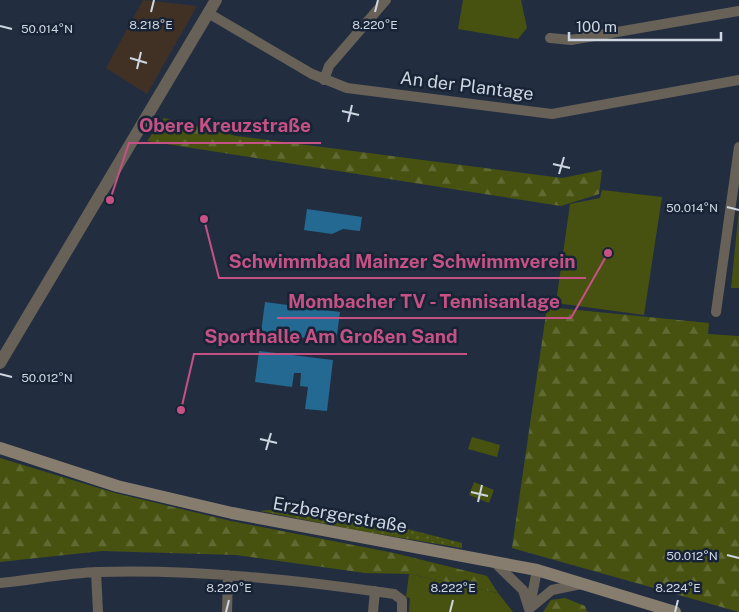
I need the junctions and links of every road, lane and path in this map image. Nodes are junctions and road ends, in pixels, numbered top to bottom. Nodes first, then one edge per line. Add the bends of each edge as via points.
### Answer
1 (216, 0) edge
2 (386, 0) edge
3 (739, 11) edge
4 (208, 13) junction
5 (550, 38) dead end
6 (324, 80) junction
7 (739, 80) edge
8 (739, 147) edge
9 (716, 312) dead end
10 (0, 363) edge
11 (0, 448) edge
12 (492, 560) junction
13 (537, 570) junction
14 (96, 572) junction
15 (228, 575) junction
16 (0, 583) edge
17 (582, 583) junction
18 (375, 591) junction
19 (529, 610) edge
20 (98, 612) edge
21 (227, 612) edge
22 (373, 612) edge
23 (402, 612) edge
24 (675, 612) edge

1 - 4 street
2 - 6 street via 329,66
3 - 5 street via 571,40
4 - 6 street, An der Plantage
4 - 10 street
6 - 7 street, An der Plantage via 347,88 552,114
8 - 9 street
11 - 12 main road, Erzbergerstraße via 117,486 232,513
12 - 13 main road, Erzbergerstraße
12 - 19 street via 519,585
13 - 17 main road, Erzbergerstraße
13 - 19 street
14 - 15 street
14 - 16 street
14 - 20 street
15 - 18 street
15 - 21 street
17 - 19 street via 552,590
17 - 24 main road, Erzbergerstraße
18 - 22 street
18 - 23 street via 397,595 402,600

